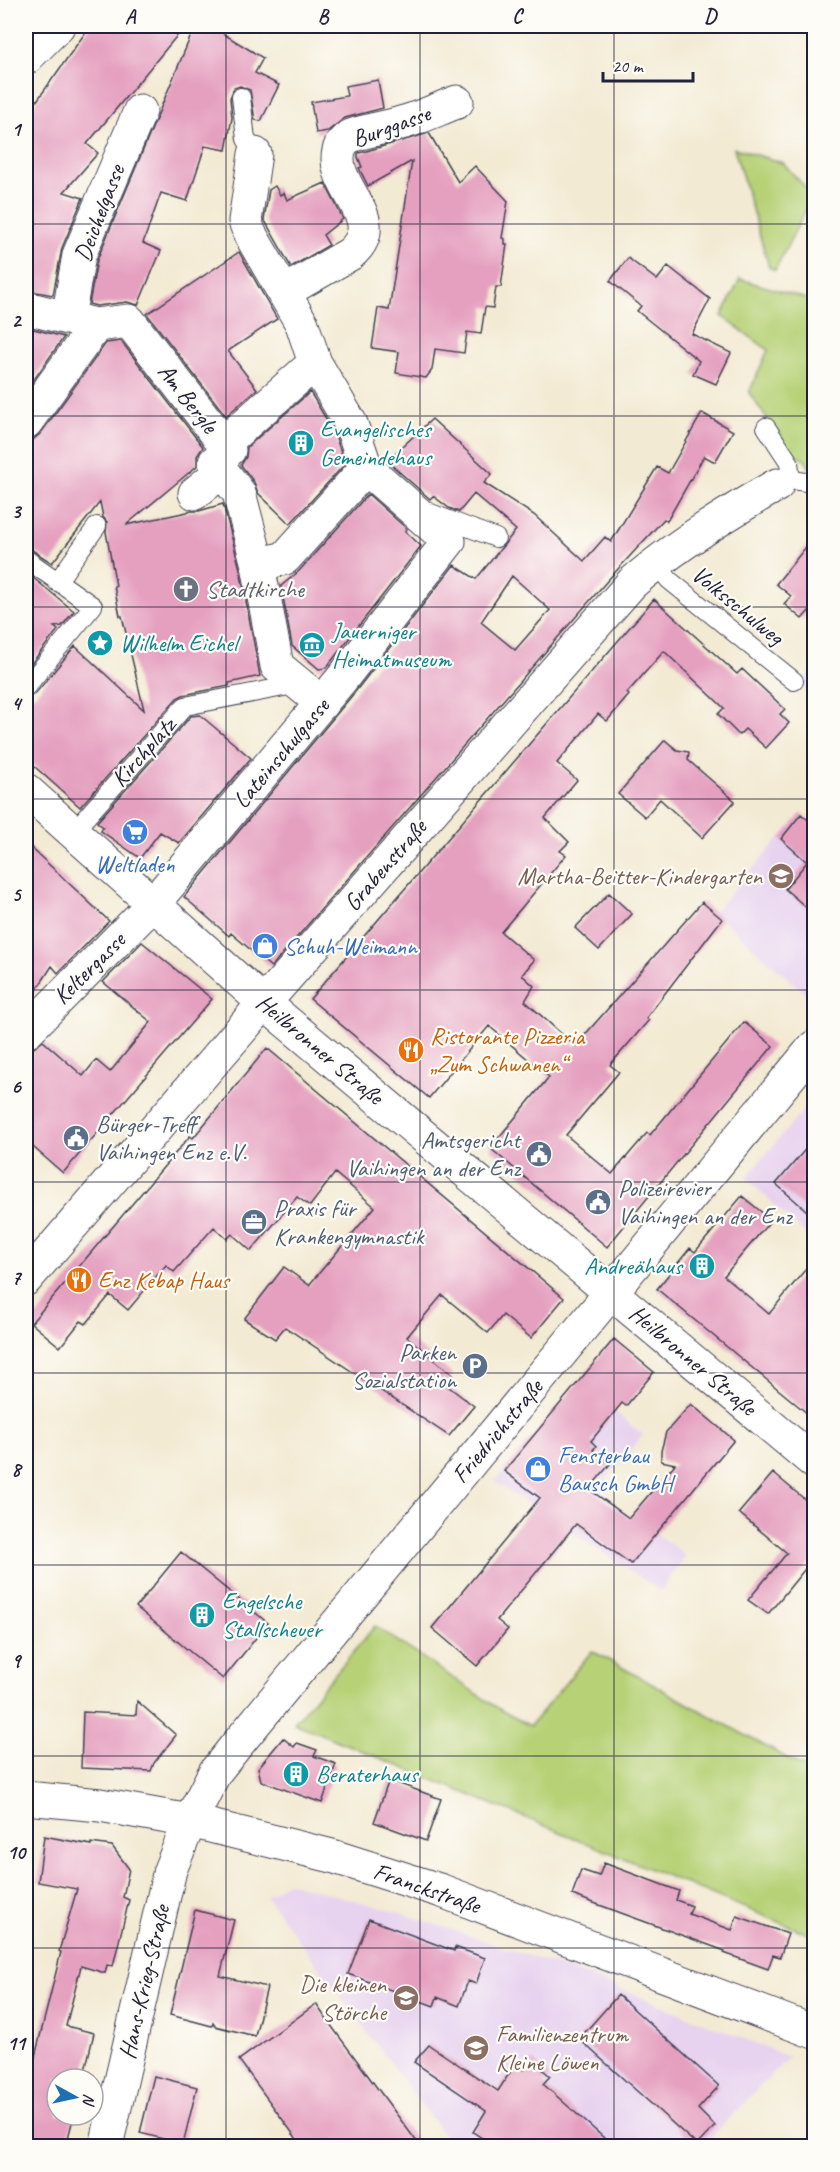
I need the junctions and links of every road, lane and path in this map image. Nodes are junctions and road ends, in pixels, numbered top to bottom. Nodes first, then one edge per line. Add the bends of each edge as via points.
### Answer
1 (58, 26) edge
2 (26, 58) edge
3 (241, 97) dead end
4 (457, 102) dead end
5 (140, 111) dead end
6 (255, 154) joint
7 (284, 292) junction
8 (26, 308) edge
9 (82, 321) junction
10 (315, 363) junction
11 (26, 422) edge
12 (766, 427) dead end
13 (223, 457) junction
14 (366, 468) junction
15 (784, 483) junction
16 (814, 483) edge
17 (195, 493) dead end
18 (404, 503) junction
19 (97, 526) dead end
20 (496, 537) dead end
21 (26, 559) edge
22 (656, 563) junction
23 (258, 565) junction
24 (57, 582) junction
25 (794, 681) dead end
26 (26, 687) edge
27 (311, 694) junction
28 (26, 790) edge
29 (73, 832) junction
30 (153, 904) junction
31 (264, 1003) junction
32 (26, 1032) edge
33 (814, 1047) edge
34 (26, 1279) edge
35 (612, 1292) junction
36 (814, 1462) edge
37 (26, 1798) edge
38 (190, 1821) junction
39 (814, 2032) edge
40 (106, 2146) edge

1 - 2 street
3 - 6 lane via 246,139
4 - 7 street, Burggasse via 402,123 349,136 342,144 340,170 364,219 362,240 350,254
5 - 9 street, Deichelgasse via 79,255
6 - 7 street via 245,221
7 - 10 street via 302,324
8 - 9 street
9 - 11 street
9 - 13 street, Am Bergle via 129,321
10 - 13 street
10 - 14 street via 351,424
12 - 15 lane via 789,462
13 - 17 street
13 - 23 street via 239,493
14 - 18 street
14 - 23 street via 285,558
15 - 16 lane
15 - 22 street, Grabenstraße via 740,506
18 - 20 lane
18 - 27 street, Lateinschulgasse via 449,541
19 - 24 lane
21 - 24 lane
22 - 25 lane, Volksschulweg via 669,580
22 - 31 street, Grabenstraße via 632,583
23 - 27 street via 278,666
24 - 26 lane via 93,606
27 - 29 lane, Kirchplatz via 184,706
27 - 30 street, Lateinschulgasse
28 - 29 street, Heilbronner Straße
29 - 30 street, Heilbronner Straße
30 - 31 street, Heilbronner Straße
30 - 32 street, Keltergasse
31 - 34 street, Grabenstraße
31 - 35 street, Heilbronner Straße
33 - 35 street, Friedrichstraße
35 - 36 street, Heilbronner Straße
35 - 38 street, Friedrichstraße via 215,1772
37 - 38 street, Franckstraße via 100,1805
38 - 39 street, Franckstraße via 332,1856 442,1890
38 - 40 street, Hans-Krieg-Straße via 170,1870

